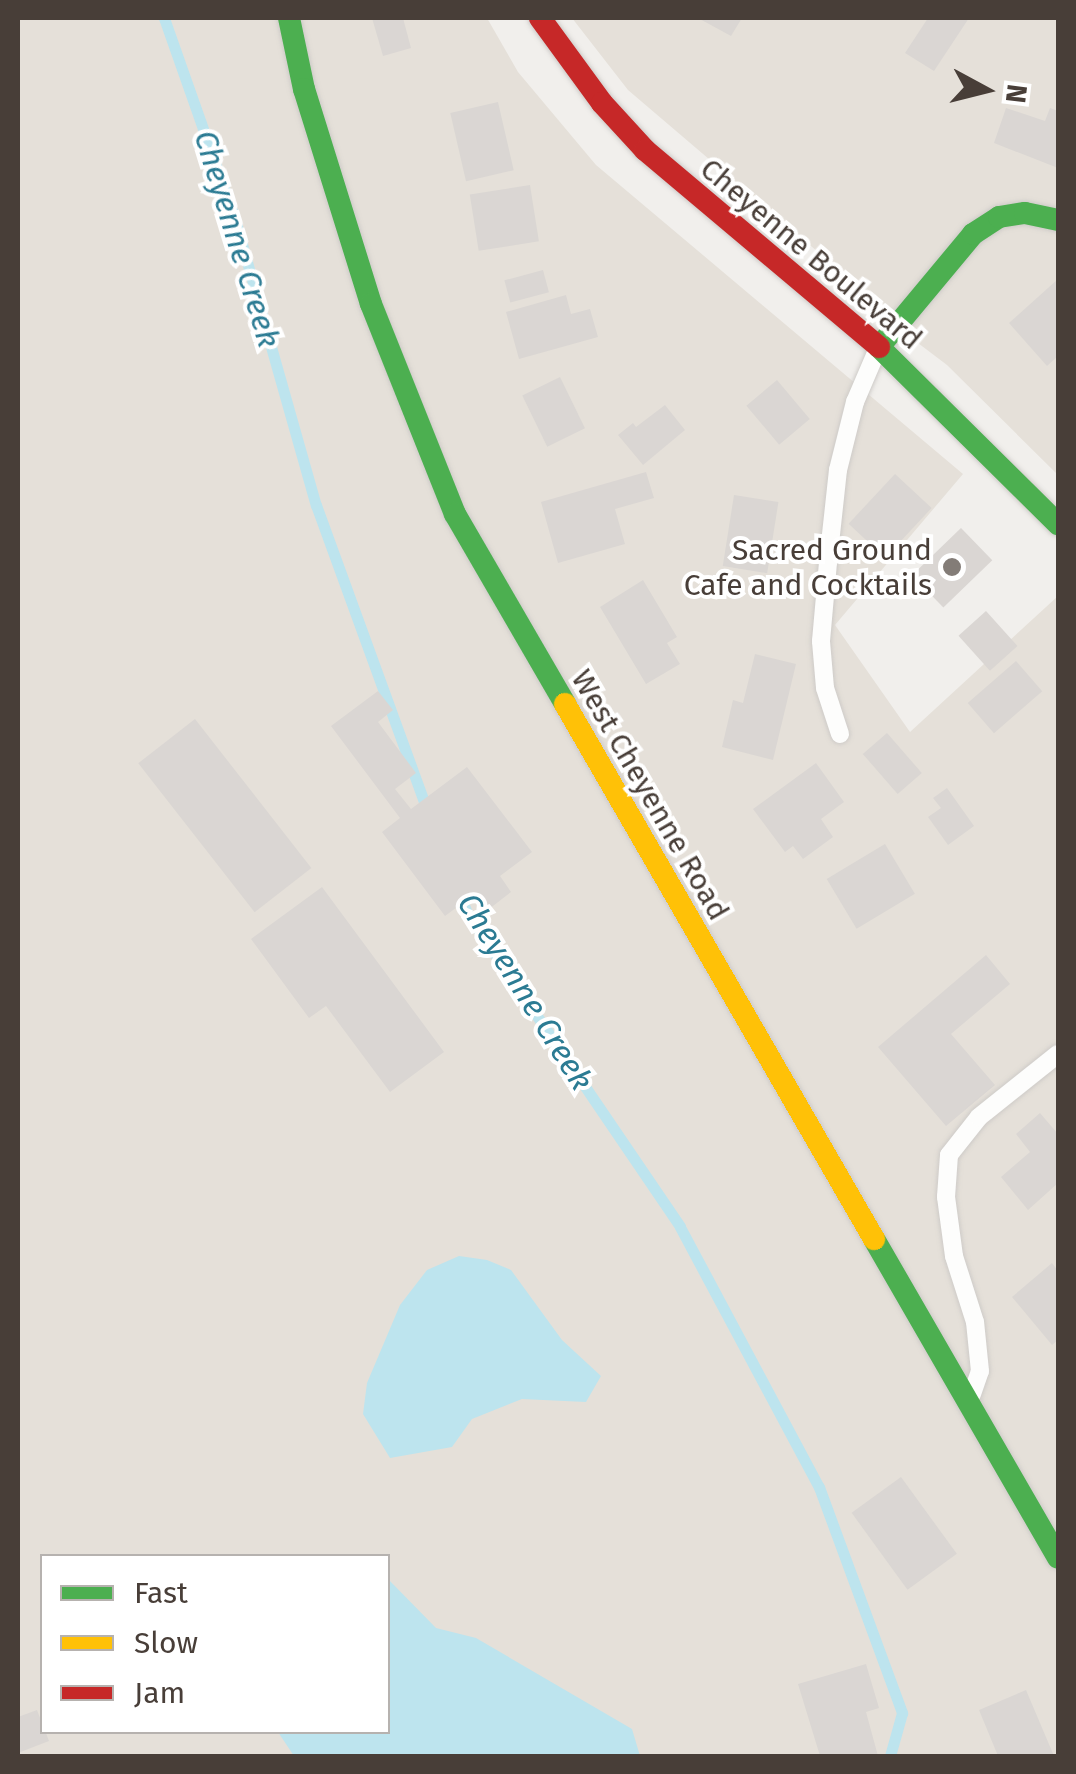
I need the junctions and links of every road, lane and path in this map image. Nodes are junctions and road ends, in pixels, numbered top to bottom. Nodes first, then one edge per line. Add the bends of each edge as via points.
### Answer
1 (289, 18) edge
2 (540, 18) edge
3 (1058, 220) edge
4 (878, 348) junction
5 (1058, 524) edge
6 (840, 734) dead end
7 (1058, 1054) edge
8 (971, 1399) junction
9 (1058, 1558) edge

1 - 8 street, West Cheyenne Road via 304,89 371,304 455,514 898,1288
2 - 4 street, Cheyenne Boulevard via 602,104 645,150
3 - 4 street via 1025,213 999,217 973,234
4 - 5 street, Cheyenne Boulevard
4 - 6 lane via 838,470 828,562 821,642 825,688
7 - 8 lane via 978,1117 950,1155 946,1197 954,1256 975,1322 980,1371
8 - 9 street, West Cheyenne Road

